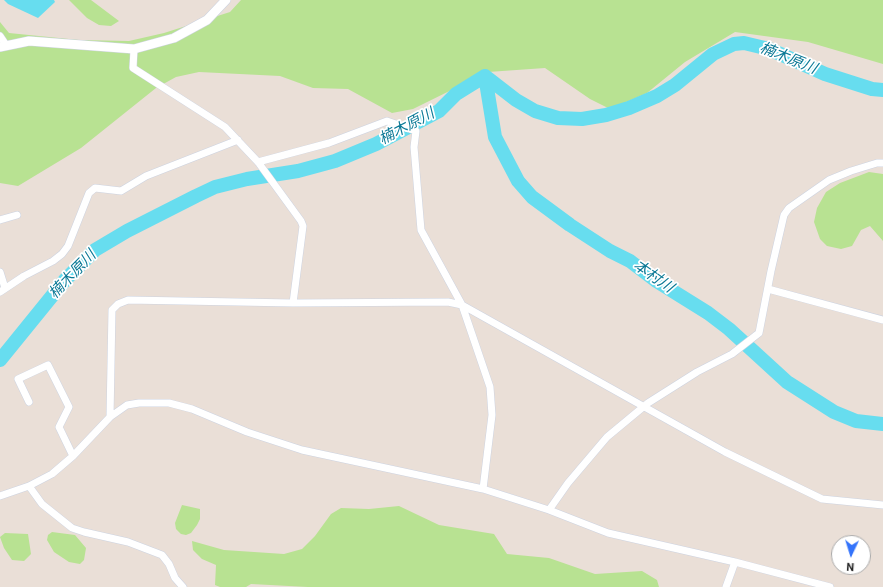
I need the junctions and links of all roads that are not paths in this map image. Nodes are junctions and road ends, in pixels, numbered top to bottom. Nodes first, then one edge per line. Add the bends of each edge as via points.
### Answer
1 (226, 0) edge
2 (0, 36) edge
3 (3, 46) edge
4 (134, 49) junction
5 (238, 140) junction
6 (260, 164) junction
7 (883, 164) edge
8 (17, 215) dead end
9 (0, 220) edge
10 (0, 272) edge
11 (768, 289) junction
12 (3, 290) edge
13 (293, 303) junction
14 (462, 305) junction
15 (883, 320) edge
16 (29, 402) dead end
17 (644, 406) junction
18 (110, 417) junction
19 (73, 456) junction
20 (29, 486) junction
21 (483, 490) junction
22 (0, 496) edge
23 (883, 505) edge
24 (549, 510) junction
25 (736, 562) junction
26 (183, 587) edge
27 (726, 587) edge
28 (830, 587) edge

1 - 4 street via 207,20 174,38
2 - 3 street
3 - 4 street via 29,41
4 - 5 street via 132,68 225,127
5 - 6 street
5 - 12 street via 146,176 121,191 95,188 89,193 68,246 62,254
6 - 13 street via 303,226
6 - 14 street via 329,143 387,121 416,131 414,147 421,230
7 - 11 street via 877,163 829,180 789,208 784,215
8 - 9 street
10 - 12 street
11 - 15 street
11 - 17 street via 759,333 732,354 697,372
13 - 14 street via 448,302
13 - 18 street via 128,300 118,304 112,310
14 - 17 street
14 - 21 street via 490,387 492,416
16 - 19 street via 18,379 48,365 69,407 59,427
17 - 23 street via 725,452 822,499
17 - 24 street via 607,437
18 - 19 street
18 - 21 street via 127,406 139,403 169,403 192,409 247,432 302,450
19 - 20 street via 52,474
20 - 22 street
20 - 26 street via 42,504 72,528 128,542 162,555 169,564 174,578
21 - 24 street
24 - 25 street via 608,533
25 - 27 street
25 - 28 street

